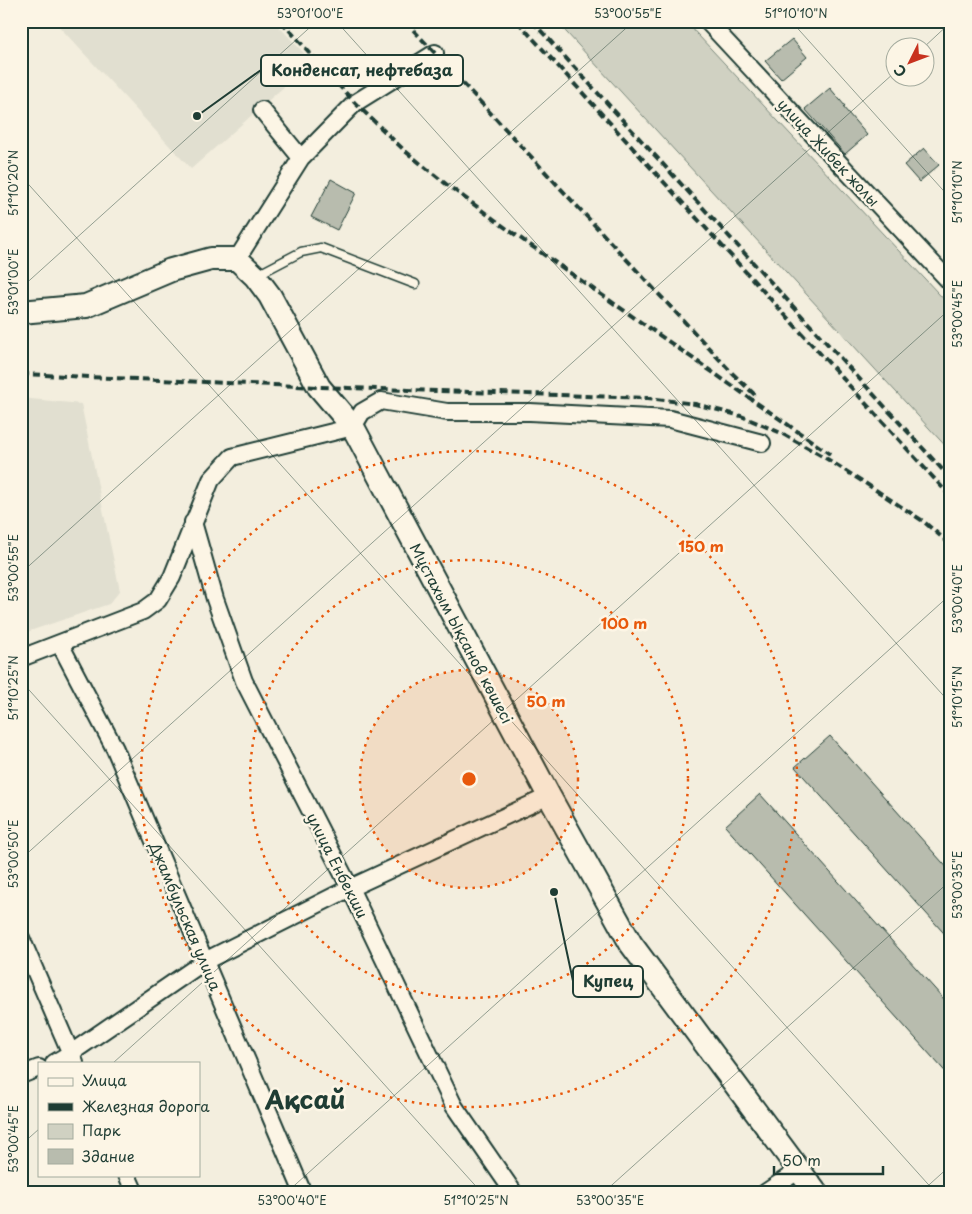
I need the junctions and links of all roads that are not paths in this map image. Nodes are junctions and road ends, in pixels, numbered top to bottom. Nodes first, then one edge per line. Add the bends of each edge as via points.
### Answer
1 (707, 21) edge
2 (435, 53) dead end
3 (262, 110) dead end
4 (301, 158) junction
5 (237, 259) junction
6 (255, 276) junction
7 (951, 283) edge
8 (415, 284) dead end
9 (21, 312) edge
10 (353, 427) junction
11 (762, 443) dead end
12 (193, 522) junction
13 (60, 644) junction
14 (21, 658) edge
15 (549, 796) junction
16 (350, 888) junction
17 (21, 938) edge
18 (205, 961) junction
19 (73, 1058) edge
20 (58, 1062) edge
21 (38, 1068) edge
22 (21, 1075) edge
23 (799, 1170) junction
24 (127, 1176) edge
25 (135, 1193) edge
26 (303, 1193) edge
27 (514, 1193) edge
28 (765, 1193) edge
29 (816, 1193) edge

1 - 7 street, улица Жибек жолы
2 - 4 street via 355,103
3 - 4 street
4 - 5 street
5 - 6 main road, Мұстахым Ықсанов көшесі
5 - 9 main road via 211,259 171,270 86,306
6 - 8 lane via 301,252 321,248
6 - 10 main road, Мұстахым Ықсанов көшесі via 270,296 319,387
10 - 11 street via 362,412 381,401 447,412 530,412 670,419
10 - 12 street via 232,457 211,480
10 - 15 main road, Мұстахым Ықсанов көшесі
12 - 13 street via 172,577 158,600 143,611
12 - 16 street, улица Енбекши via 215,599 244,681
13 - 14 street
13 - 18 street, Джамбульская улица via 115,749
15 - 16 street
15 - 23 main road, Мұстахым Ықсанов көшесі via 631,944
16 - 18 street
16 - 27 street, улица Енбекши via 454,1106
17 - 19 street
18 - 19 street
18 - 26 street, Джамбульская улица
19 - 20 street
21 - 22 street
23 - 28 street
23 - 29 main road, Мұстахым Ықсанов көшесі
24 - 25 street

